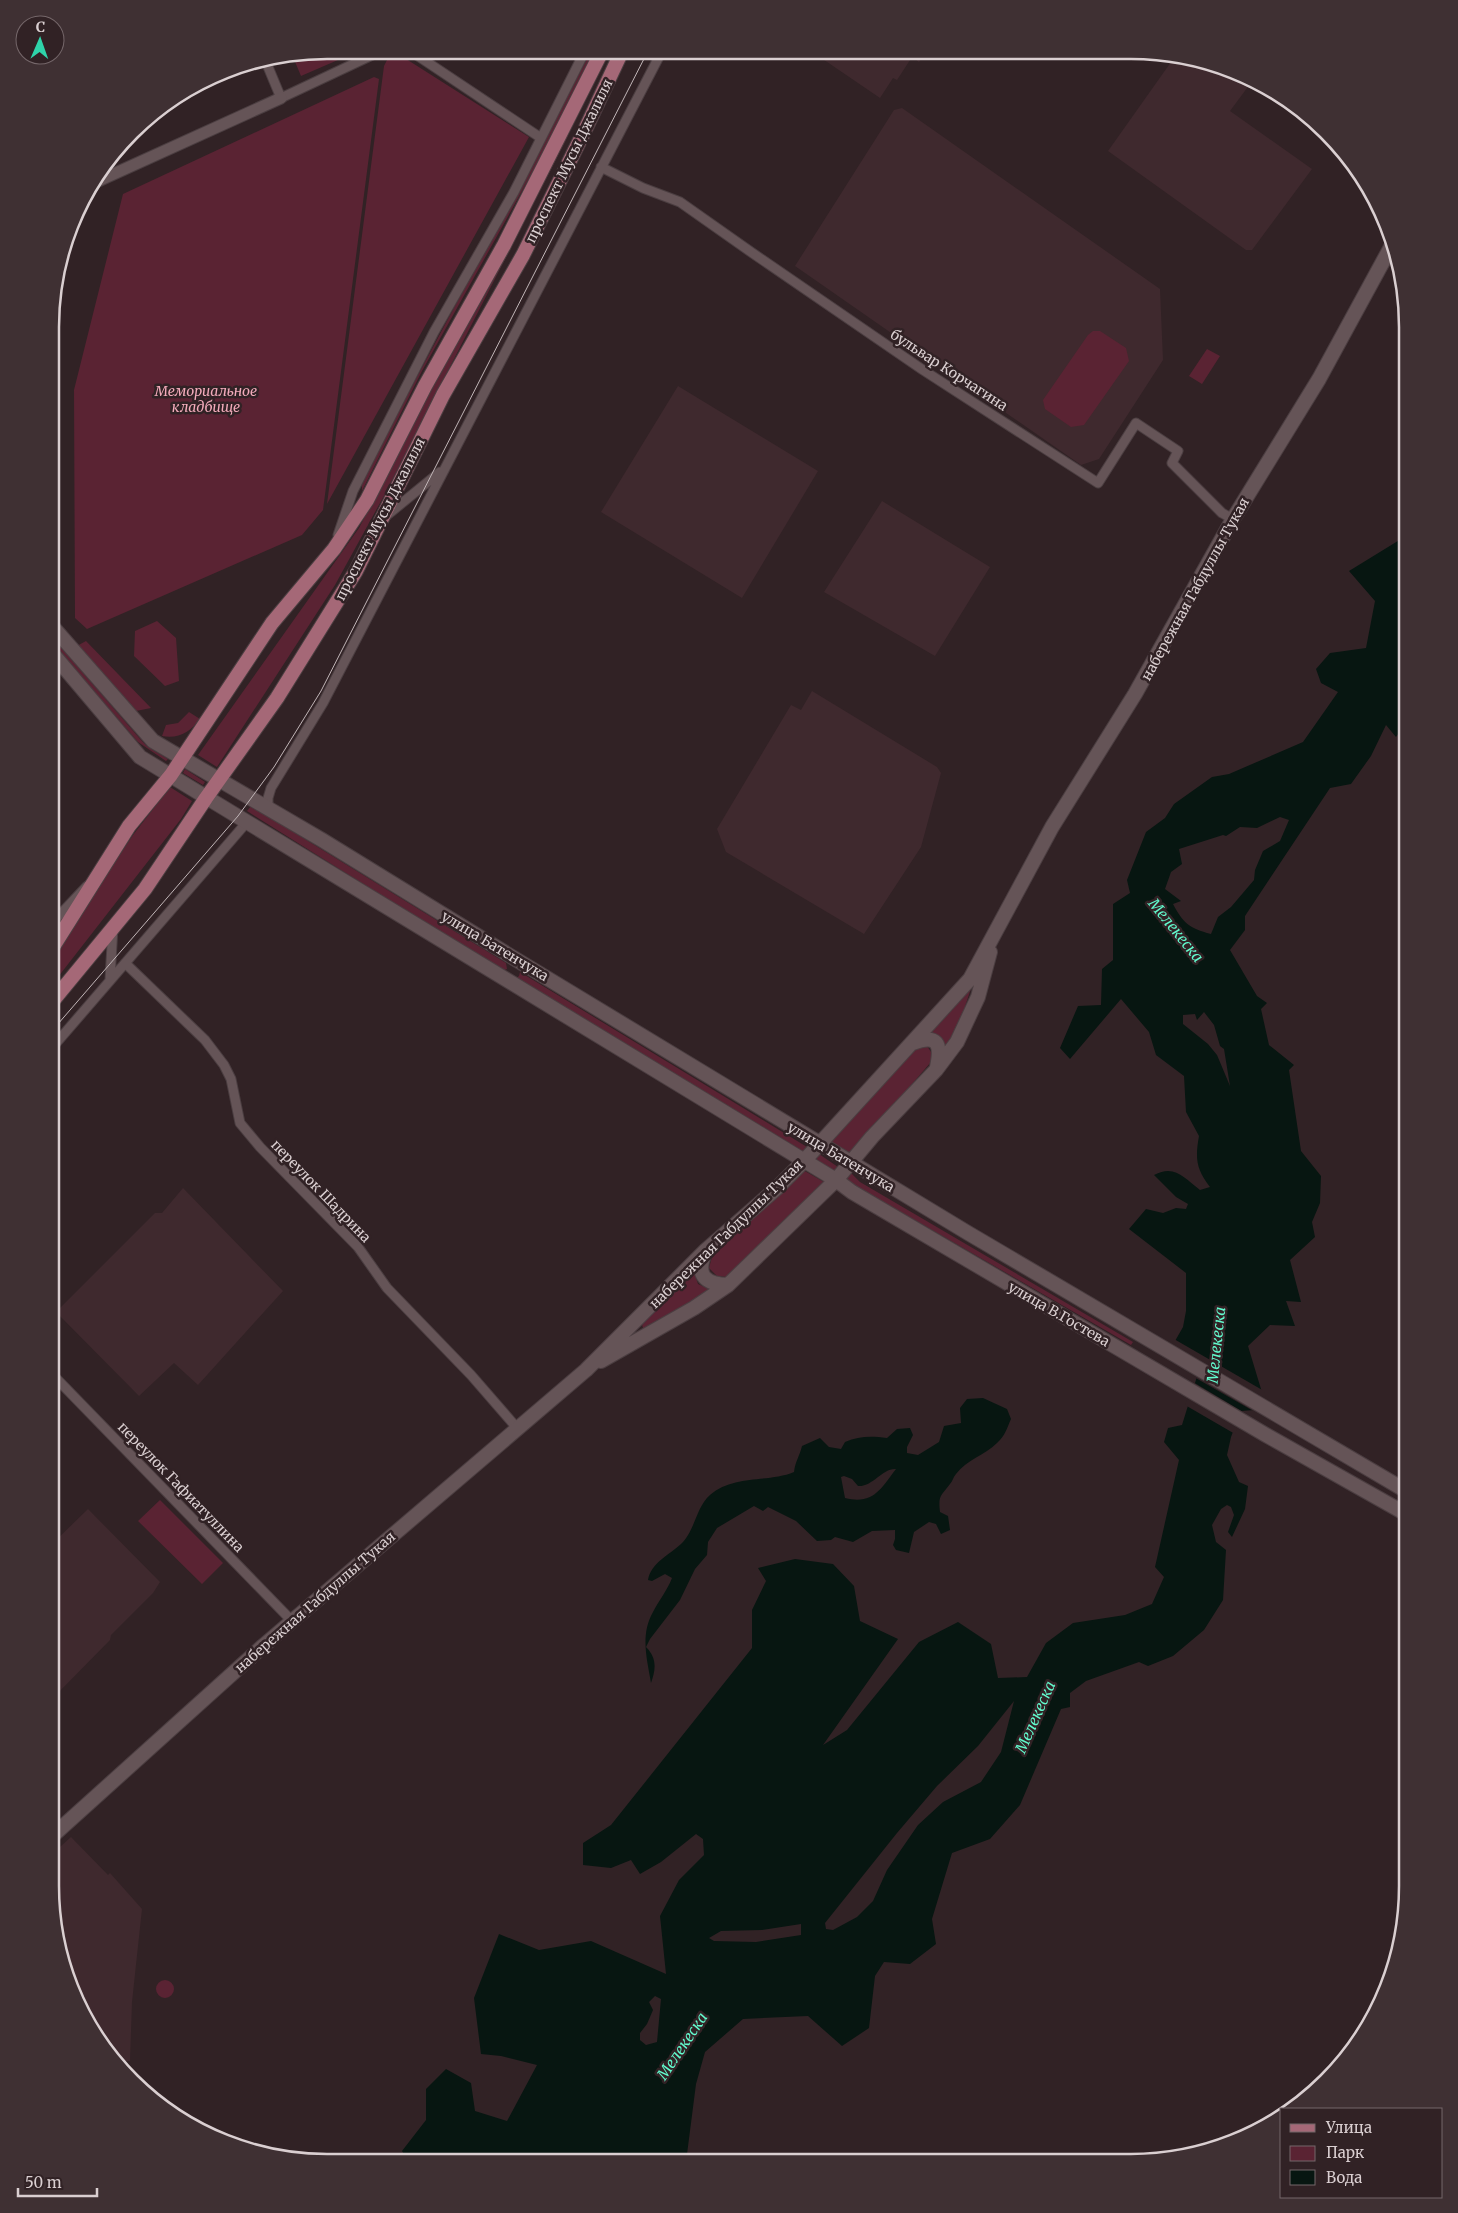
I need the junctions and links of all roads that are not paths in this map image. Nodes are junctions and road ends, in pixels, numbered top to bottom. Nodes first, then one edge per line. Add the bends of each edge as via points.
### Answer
1 (364, 59) edge
2 (422, 59) edge
3 (581, 59) edge
4 (598, 59) edge
5 (618, 59) edge
6 (658, 59) edge
7 (268, 66) edge
8 (281, 98) junction
9 (541, 138) junction
10 (601, 167) junction
11 (104, 179) edge
12 (1388, 252) edge
13 (445, 468) junction
14 (382, 519) junction
15 (1233, 520) junction
16 (334, 549) junction
17 (59, 634) edge
18 (59, 662) edge
19 (183, 758) junction
20 (171, 775) junction
21 (219, 780) junction
22 (206, 798) junction
23 (268, 808) junction
24 (247, 822) junction
25 (94, 879) junction
26 (59, 915) edge
27 (113, 927) junction
28 (996, 932) junction
29 (59, 937) edge
30 (512, 957) junction
31 (125, 963) junction
32 (498, 976) junction
33 (110, 979) junction
34 (59, 993) edge
35 (59, 1040) edge
36 (912, 1043) junction
37 (936, 1070) junction
38 (820, 1143) junction
39 (803, 1162) junction
40 (852, 1162) junction
41 (836, 1180) junction
42 (852, 1192) joint
43 (968, 1233) joint
44 (706, 1250) junction
45 (728, 1285) junction
46 (586, 1370) junction
47 (59, 1380) edge
48 (517, 1428) junction
49 (1399, 1487) edge
50 (1399, 1510) edge
51 (292, 1621) junction
52 (59, 1826) edge

1 - 8 street
2 - 9 street
3 - 9 street
4 - 16 main road, проспект Мусы Джалиля via 504,245 424,386 367,500
5 - 14 main road, проспект Мусы Джалиля via 523,255 443,395
6 - 10 street
7 - 8 street
8 - 11 street
9 - 16 street via 434,332 371,456 354,491
10 - 13 street
10 - 15 street, бульвар Корчагина via 680,202 922,370 1098,483 1136,423 1178,451 1172,463
12 - 15 main road, набережная Габдуллы Тукая via 1319,379
13 - 14 street
13 - 23 street via 323,703 271,788
14 - 21 main road, проспект Мусы Джалиля via 356,571 278,698
15 - 28 main road, набережная Габдуллы Тукая via 1135,694 1052,827
16 - 19 main road, проспект Мусы Джалиля via 272,623
17 - 19 main road, улица Батенчука via 148,736
18 - 20 main road, улица Батенчука via 140,757
19 - 20 main road, проспект Мусы Джалиля
19 - 21 main road, улица Батенчука
20 - 22 main road, улица Батенчука
20 - 25 main road, проспект Мусы Джалиля via 129,826
21 - 22 main road, проспект Мусы Джалиля
21 - 23 main road, улица Батенчука
22 - 24 main road, улица Батенчука
22 - 27 main road, проспект Мусы Джалиля via 145,889
23 - 30 main road, улица Батенчука
24 - 31 street
24 - 32 main road, улица Батенчука
25 - 26 street
25 - 29 main road, проспект Мусы Джалиля
27 - 33 street
27 - 34 main road, проспект Мусы Джалиля
28 - 36 main road, набережная Габдуллы Тукая via 970,979
28 - 37 main road, набережная Габдуллы Тукая via 978,997 965,1027
30 - 32 main road via 513,973 507,977
30 - 38 main road, улица Батенчука
31 - 33 street
31 - 48 street, переулок Шадрина via 205,1040 224,1065 231,1079 240,1123 260,1147 358,1247 387,1288 472,1375
32 - 39 main road, улица Батенчука
33 - 35 street
36 - 37 main road via 926,1038 938,1045 940,1054
36 - 38 main road, набережная Габдуллы Тукая
37 - 40 main road, набережная Габдуллы Тукая
38 - 39 main road, набережная Габдуллы Тукая
38 - 40 main road, улица Батенчука
39 - 41 main road, улица Батенчука
39 - 44 main road, набережная Габдуллы Тукая
40 - 41 main road, набережная Габдуллы Тукая
40 - 43 main road, улица Батенчука
41 - 42 main road, улица Батенчука
41 - 45 main road, набережная Габдуллы Тукая
42 - 50 main road, улица В.Гостева
43 - 49 main road, улица В.Гостева
44 - 45 main road via 700,1265 702,1275 709,1281
44 - 46 main road, набережная Габдуллы Тукая
45 - 46 main road, набережная Габдуллы Тукая
46 - 48 main road, набережная Габдуллы Тукая
47 - 51 street, переулок Гафиатуллина
48 - 51 main road, набережная Габдуллы Тукая
51 - 52 main road, набережная Габдуллы Тукая

